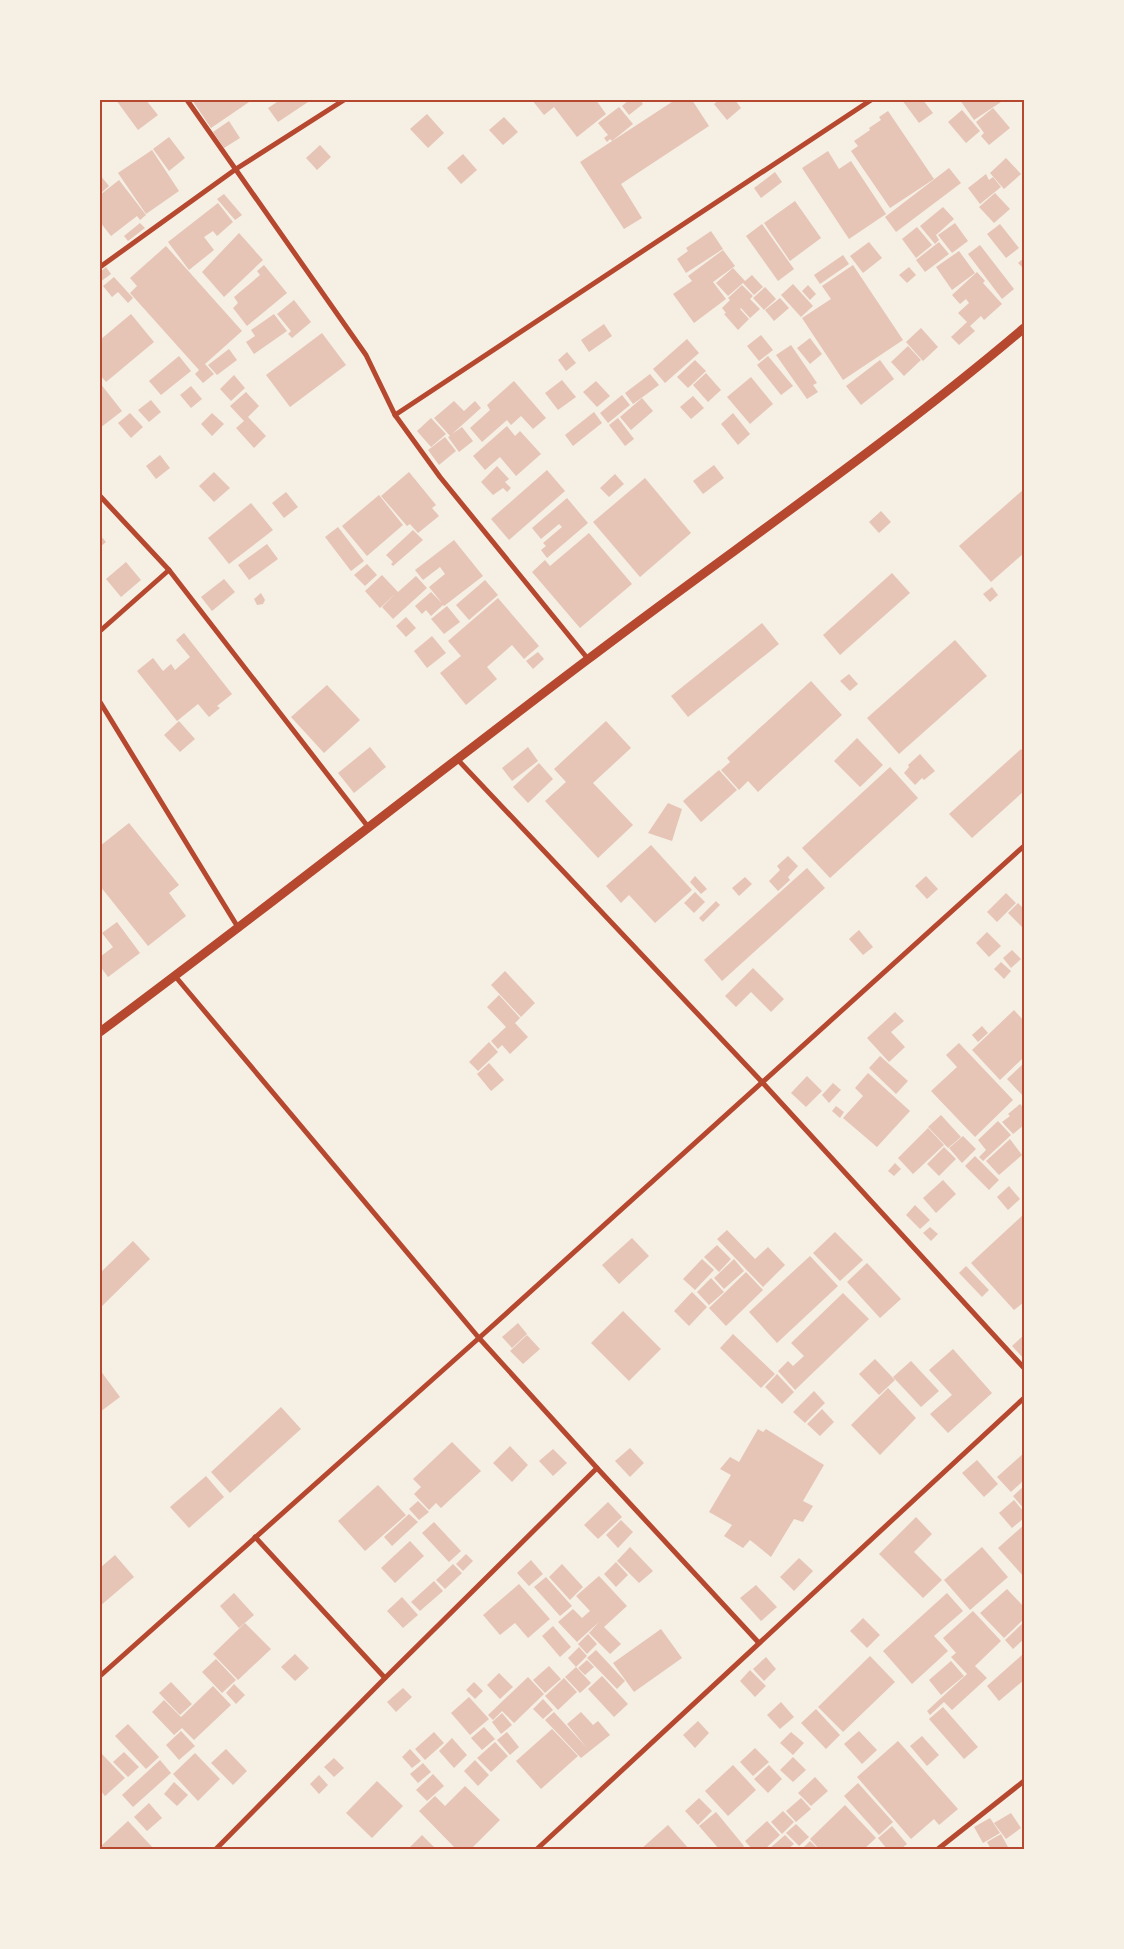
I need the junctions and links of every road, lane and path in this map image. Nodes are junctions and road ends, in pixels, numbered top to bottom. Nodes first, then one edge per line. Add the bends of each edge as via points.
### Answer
1 (187, 100) edge
2 (344, 100) edge
3 (871, 100) edge
4 (236, 169) junction
5 (100, 267) edge
6 (1024, 328) edge
7 (395, 415) junction
8 (100, 496) edge
9 (169, 570) junction
10 (100, 632) edge
11 (588, 659) junction
12 (100, 702) edge
13 (458, 760) junction
14 (369, 828) junction
15 (1024, 846) edge
16 (239, 929) junction
17 (175, 976) junction
18 (100, 1032) edge
19 (762, 1082) junction
20 (479, 1338) junction
21 (1024, 1368) edge
22 (1024, 1398) edge
23 (597, 1468) junction
24 (255, 1537) junction
25 (759, 1643) junction
26 (100, 1676) edge
27 (385, 1678) junction
28 (1024, 1781) edge
29 (544, 1847) edge
30 (216, 1849) edge
31 (537, 1849) edge
32 (938, 1849) edge

1 - 4 street
2 - 4 street
3 - 7 street
4 - 5 street
4 - 7 street via 366,355
6 - 11 street via 891,435
7 - 11 street via 440,477
8 - 9 street
9 - 10 street
9 - 14 street
11 - 13 street
12 - 16 street
13 - 14 street
13 - 19 street
14 - 16 street
15 - 19 street
16 - 17 street
17 - 18 street
17 - 20 street
19 - 20 street
19 - 21 street
20 - 23 street
20 - 24 street
22 - 25 street
23 - 25 street
23 - 27 street
24 - 26 street
24 - 27 street
25 - 29 street
27 - 30 street
28 - 32 street
29 - 31 street

